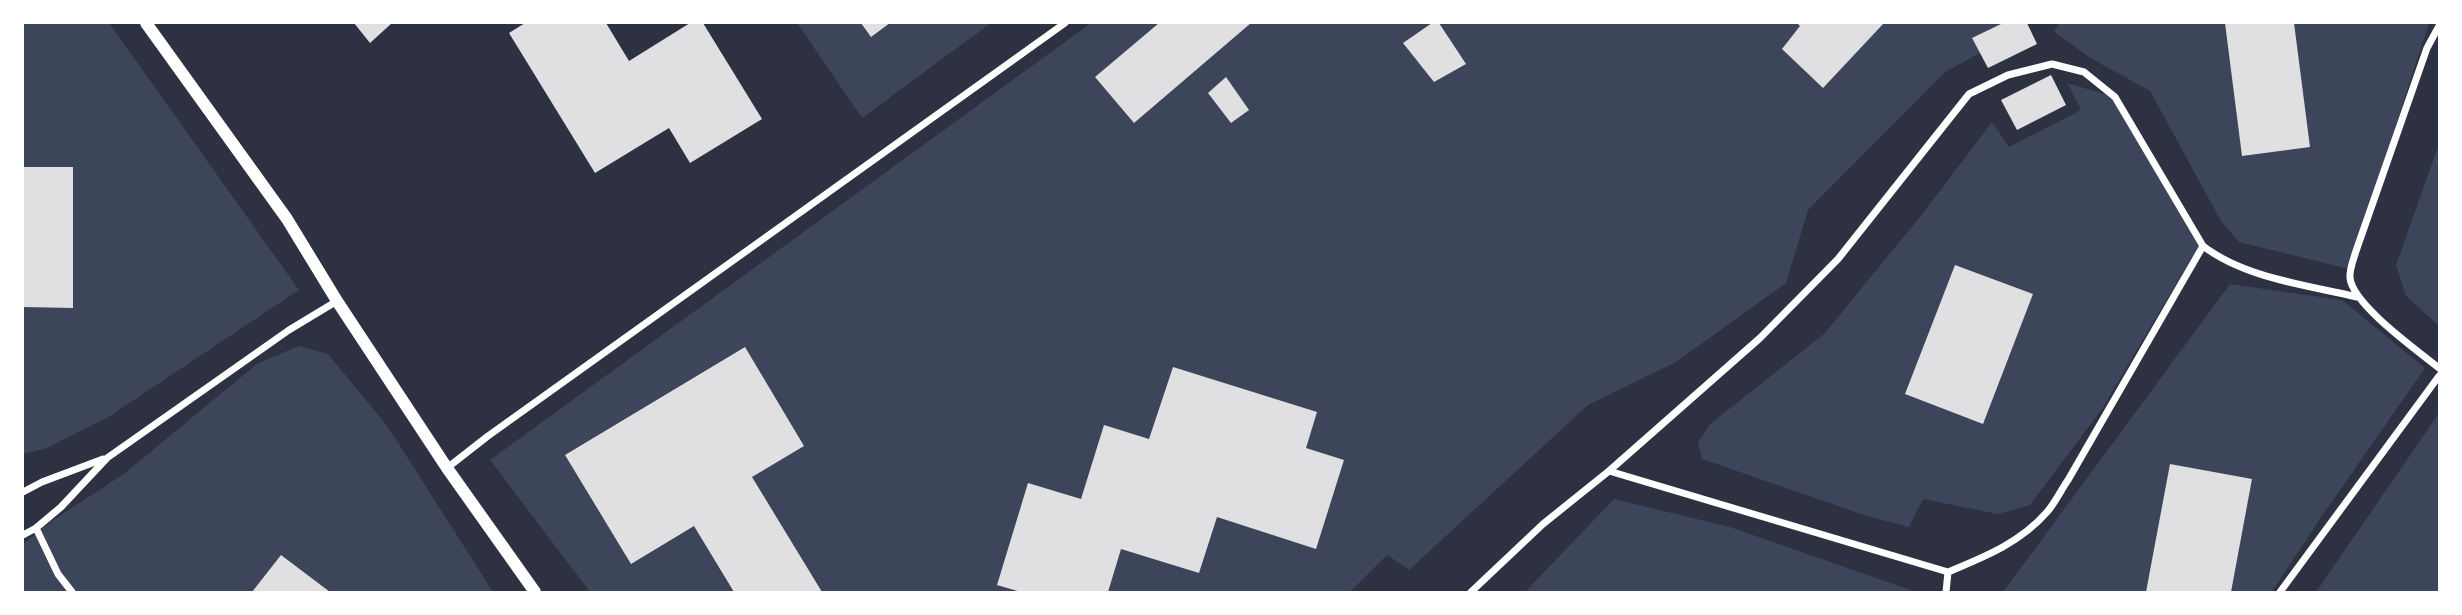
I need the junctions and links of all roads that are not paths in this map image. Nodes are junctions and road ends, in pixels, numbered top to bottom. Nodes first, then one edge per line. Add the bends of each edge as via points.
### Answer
1 (146, 23) edge
2 (1065, 23) edge
3 (2439, 26) edge
4 (2203, 246) junction
5 (2357, 297) junction
6 (337, 301) junction
7 (2439, 368) edge
8 (2439, 376) edge
9 (107, 458) junction
10 (447, 468) junction
11 (1609, 471) junction
12 (23, 492) edge
13 (36, 528) junction
14 (23, 535) edge
15 (1948, 572) junction
16 (72, 592) edge
17 (535, 592) edge
18 (1471, 592) edge
19 (1946, 592) edge
20 (2280, 592) edge

1 - 6 street via 287,219
2 - 10 street
3 - 5 street via 2427,48 2356,250 2350,277
4 - 5 street via 2217,257 2262,274
4 - 11 street via 2115,97 2084,72 2052,64 2008,75 1969,94 1838,260 1760,338
4 - 15 street via 2047,512 1994,553
5 - 7 street
6 - 9 street
6 - 10 street
8 - 20 street
9 - 12 street
9 - 13 street
10 - 17 street
11 - 15 street
11 - 18 street via 1543,524
13 - 14 street
13 - 16 street
15 - 19 street

